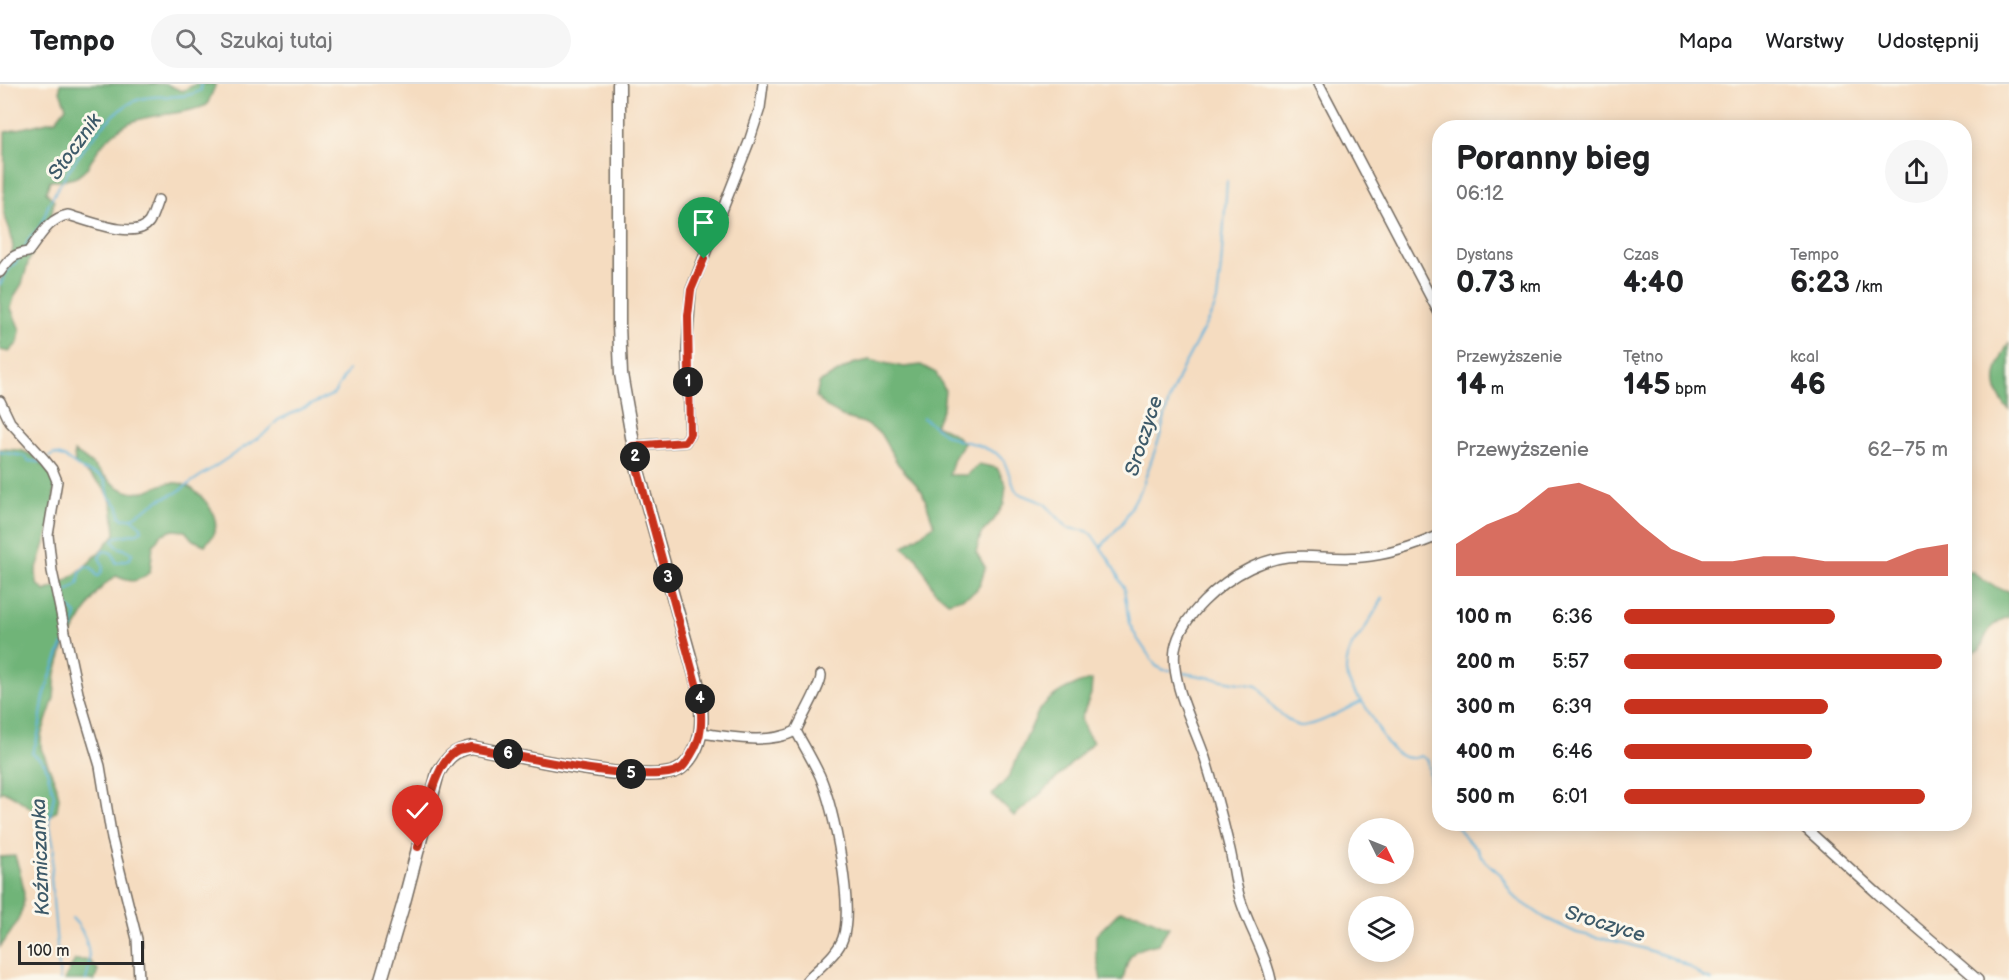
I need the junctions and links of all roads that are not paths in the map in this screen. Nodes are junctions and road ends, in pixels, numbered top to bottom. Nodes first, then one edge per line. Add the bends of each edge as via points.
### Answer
1 (619, 84) edge
2 (763, 84) edge
3 (1319, 84) edge
4 (158, 200) dead end
5 (0, 272) edge
6 (1432, 300) edge
7 (0, 401) edge
8 (633, 446) junction
9 (1432, 538) edge
10 (821, 675) dead end
11 (796, 731) junction
12 (701, 733) junction
13 (1809, 831) edge
14 (139, 980) edge
15 (381, 980) edge
16 (807, 980) edge
17 (1271, 980) edge
18 (1978, 980) edge

1 - 8 street via 619,333 621,374
2 - 8 street via 749,142 691,290 687,349 690,434 685,442
3 - 6 street
4 - 5 street via 148,224 140,230 127,231 61,216 49,224 28,252 9,258
7 - 14 street via 10,422 52,469 57,481 48,549 137,939
8 - 12 street via 697,682
9 - 17 street via 1394,553 1360,558 1280,557 1250,568 1196,609 1175,649 1180,689 1230,847 1238,891
10 - 11 street via 822,681
11 - 12 street via 752,739
11 - 16 street via 820,776 832,817 843,863 846,915 842,940
12 - 15 street via 680,769 665,774 620,774 472,747 456,751 438,773
13 - 18 street

